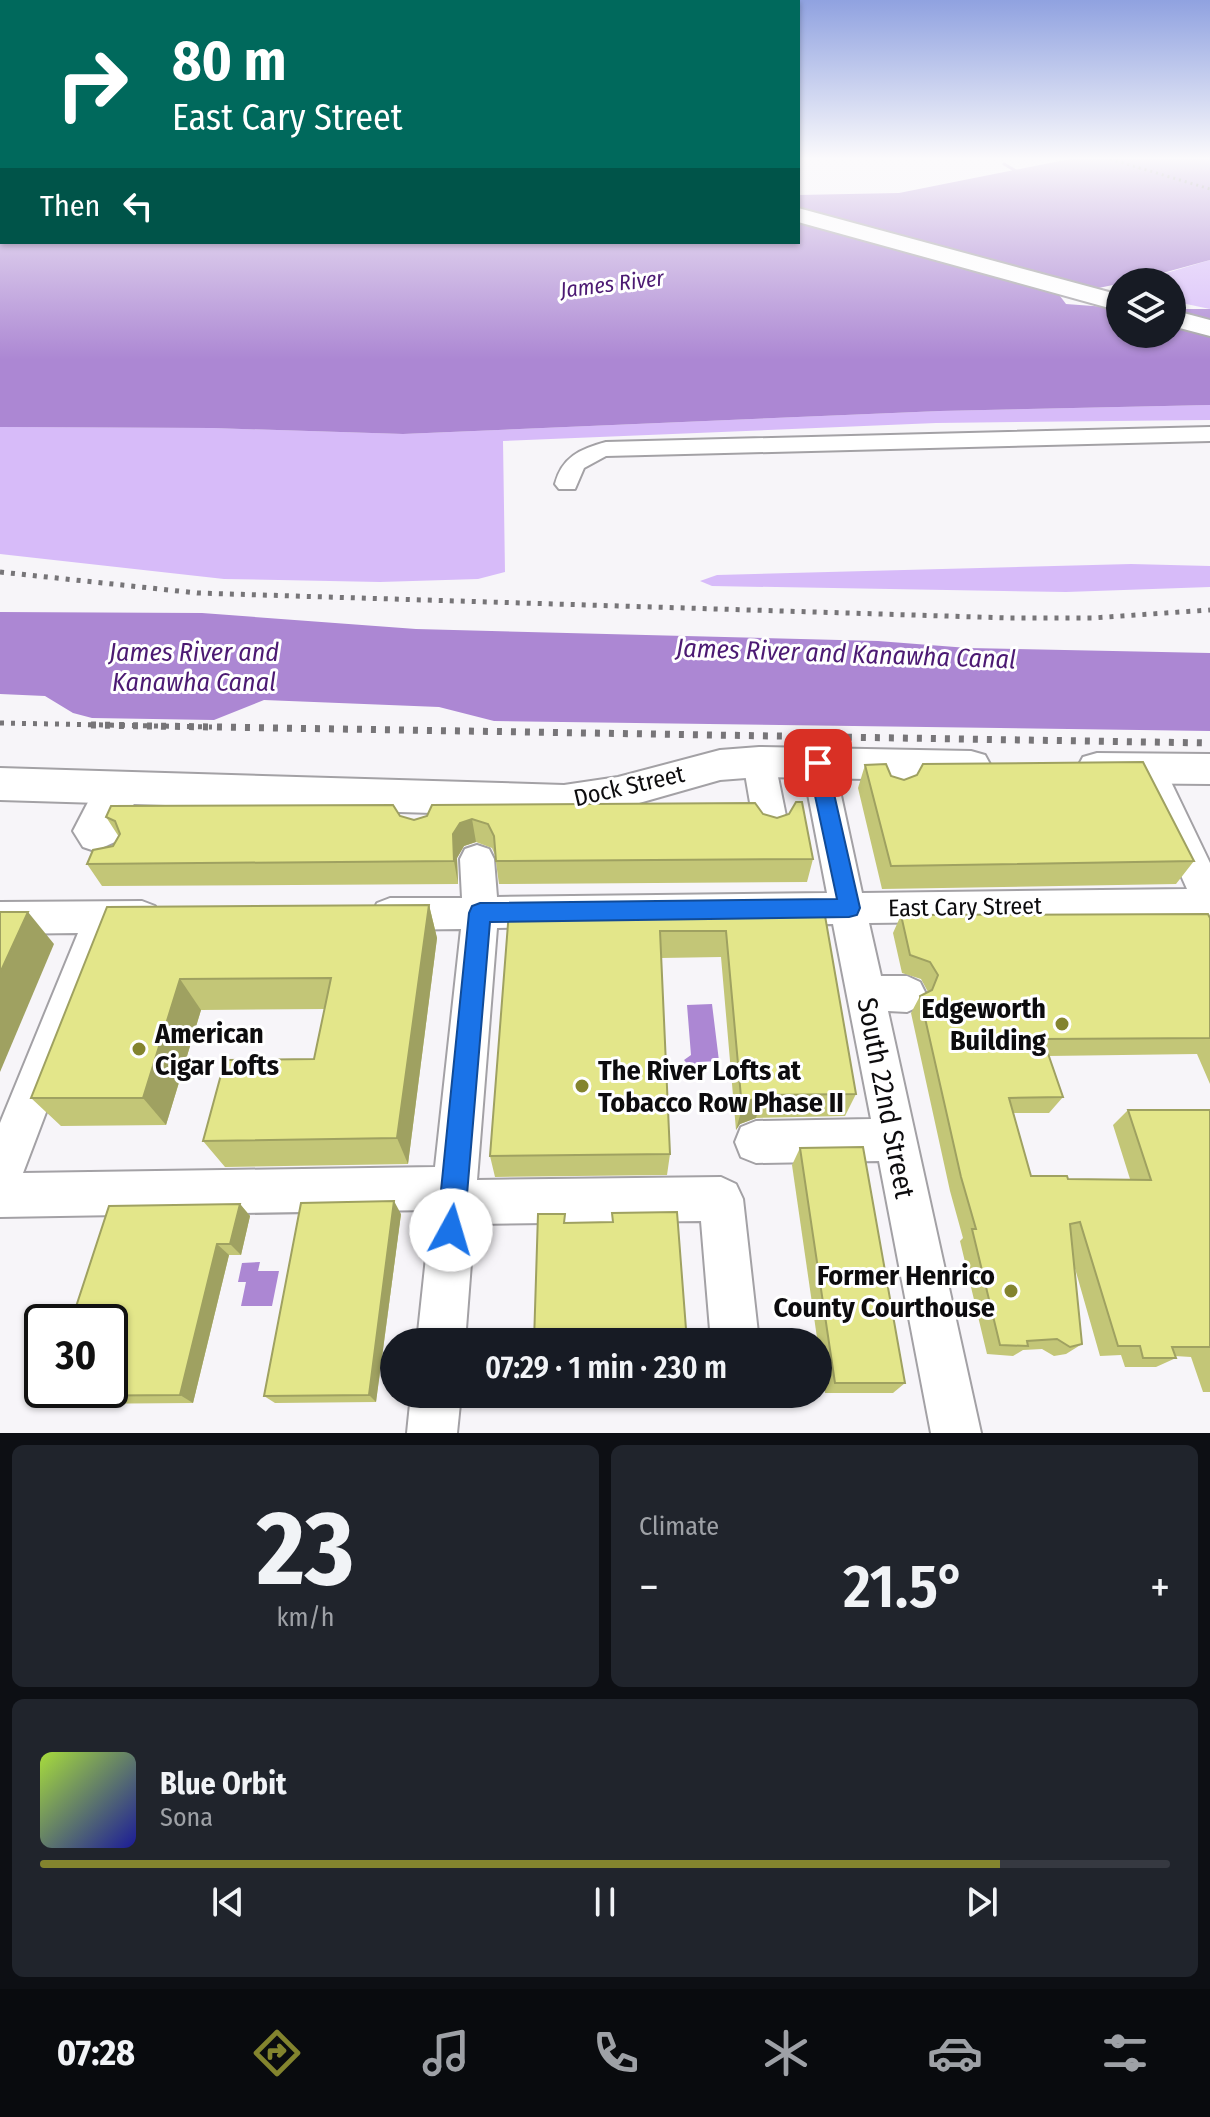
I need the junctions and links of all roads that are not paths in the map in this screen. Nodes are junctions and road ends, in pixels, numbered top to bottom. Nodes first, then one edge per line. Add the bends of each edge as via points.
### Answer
1 (838, 226) edge
2 (875, 226) edge
3 (1106, 288) edge
4 (1106, 299) edge
5 (1186, 310) edge
6 (1210, 316) edge
7 (1186, 322) edge
8 (1210, 328) edge
9 (1210, 434) edge
10 (567, 484) dead end
11 (759, 762) junction
12 (818, 763) junction
13 (1001, 766) edge
14 (1063, 767) edge
15 (1149, 768) junction
16 (1210, 769) edge
17 (0, 784) edge
18 (118, 788) junction
19 (771, 826) edge
20 (105, 846) edge
21 (487, 859) dead end
22 (1210, 900) edge
23 (1210, 907) edge
24 (849, 908) junction
25 (480, 913) junction
26 (361, 914) edge
27 (179, 916) edge
28 (102, 917) junction
29 (0, 918) edge
30 (866, 993) junction
31 (907, 994) dead end
32 (894, 1140) junction
33 (756, 1142) dead end
34 (0, 1176) edge
35 (0, 1195) edge
36 (454, 1195) junction
37 (442, 1328) edge
38 (734, 1328) edge
39 (435, 1408) edge
40 (432, 1433) edge
41 (956, 1433) edge

1 - 4 highway
2 - 3 highway
5 - 6 highway
7 - 8 highway
9 - 10 street via 621,448 579,459 570,468
11 - 12 main road, Dock Street
11 - 18 main road, Dock Street via 701,769 595,799 423,813
11 - 19 street
12 - 13 main road, Dock Street via 893,776
12 - 24 street, South 22nd Street
14 - 15 main road
15 - 16 main road
15 - 22 street
17 - 18 main road, Dock Street
18 - 20 street
21 - 25 street
23 - 24 street, East Cary Street
24 - 25 street, East Cary Street
24 - 30 street, South 22nd Street
25 - 26 street, East Cary Street
25 - 36 street
27 - 28 street
28 - 29 street
28 - 34 street
30 - 31 street
30 - 32 street, South 22nd Street
32 - 33 street
32 - 41 street, South 22nd Street
35 - 36 street
36 - 37 street
36 - 38 street via 721,1199
39 - 40 street

